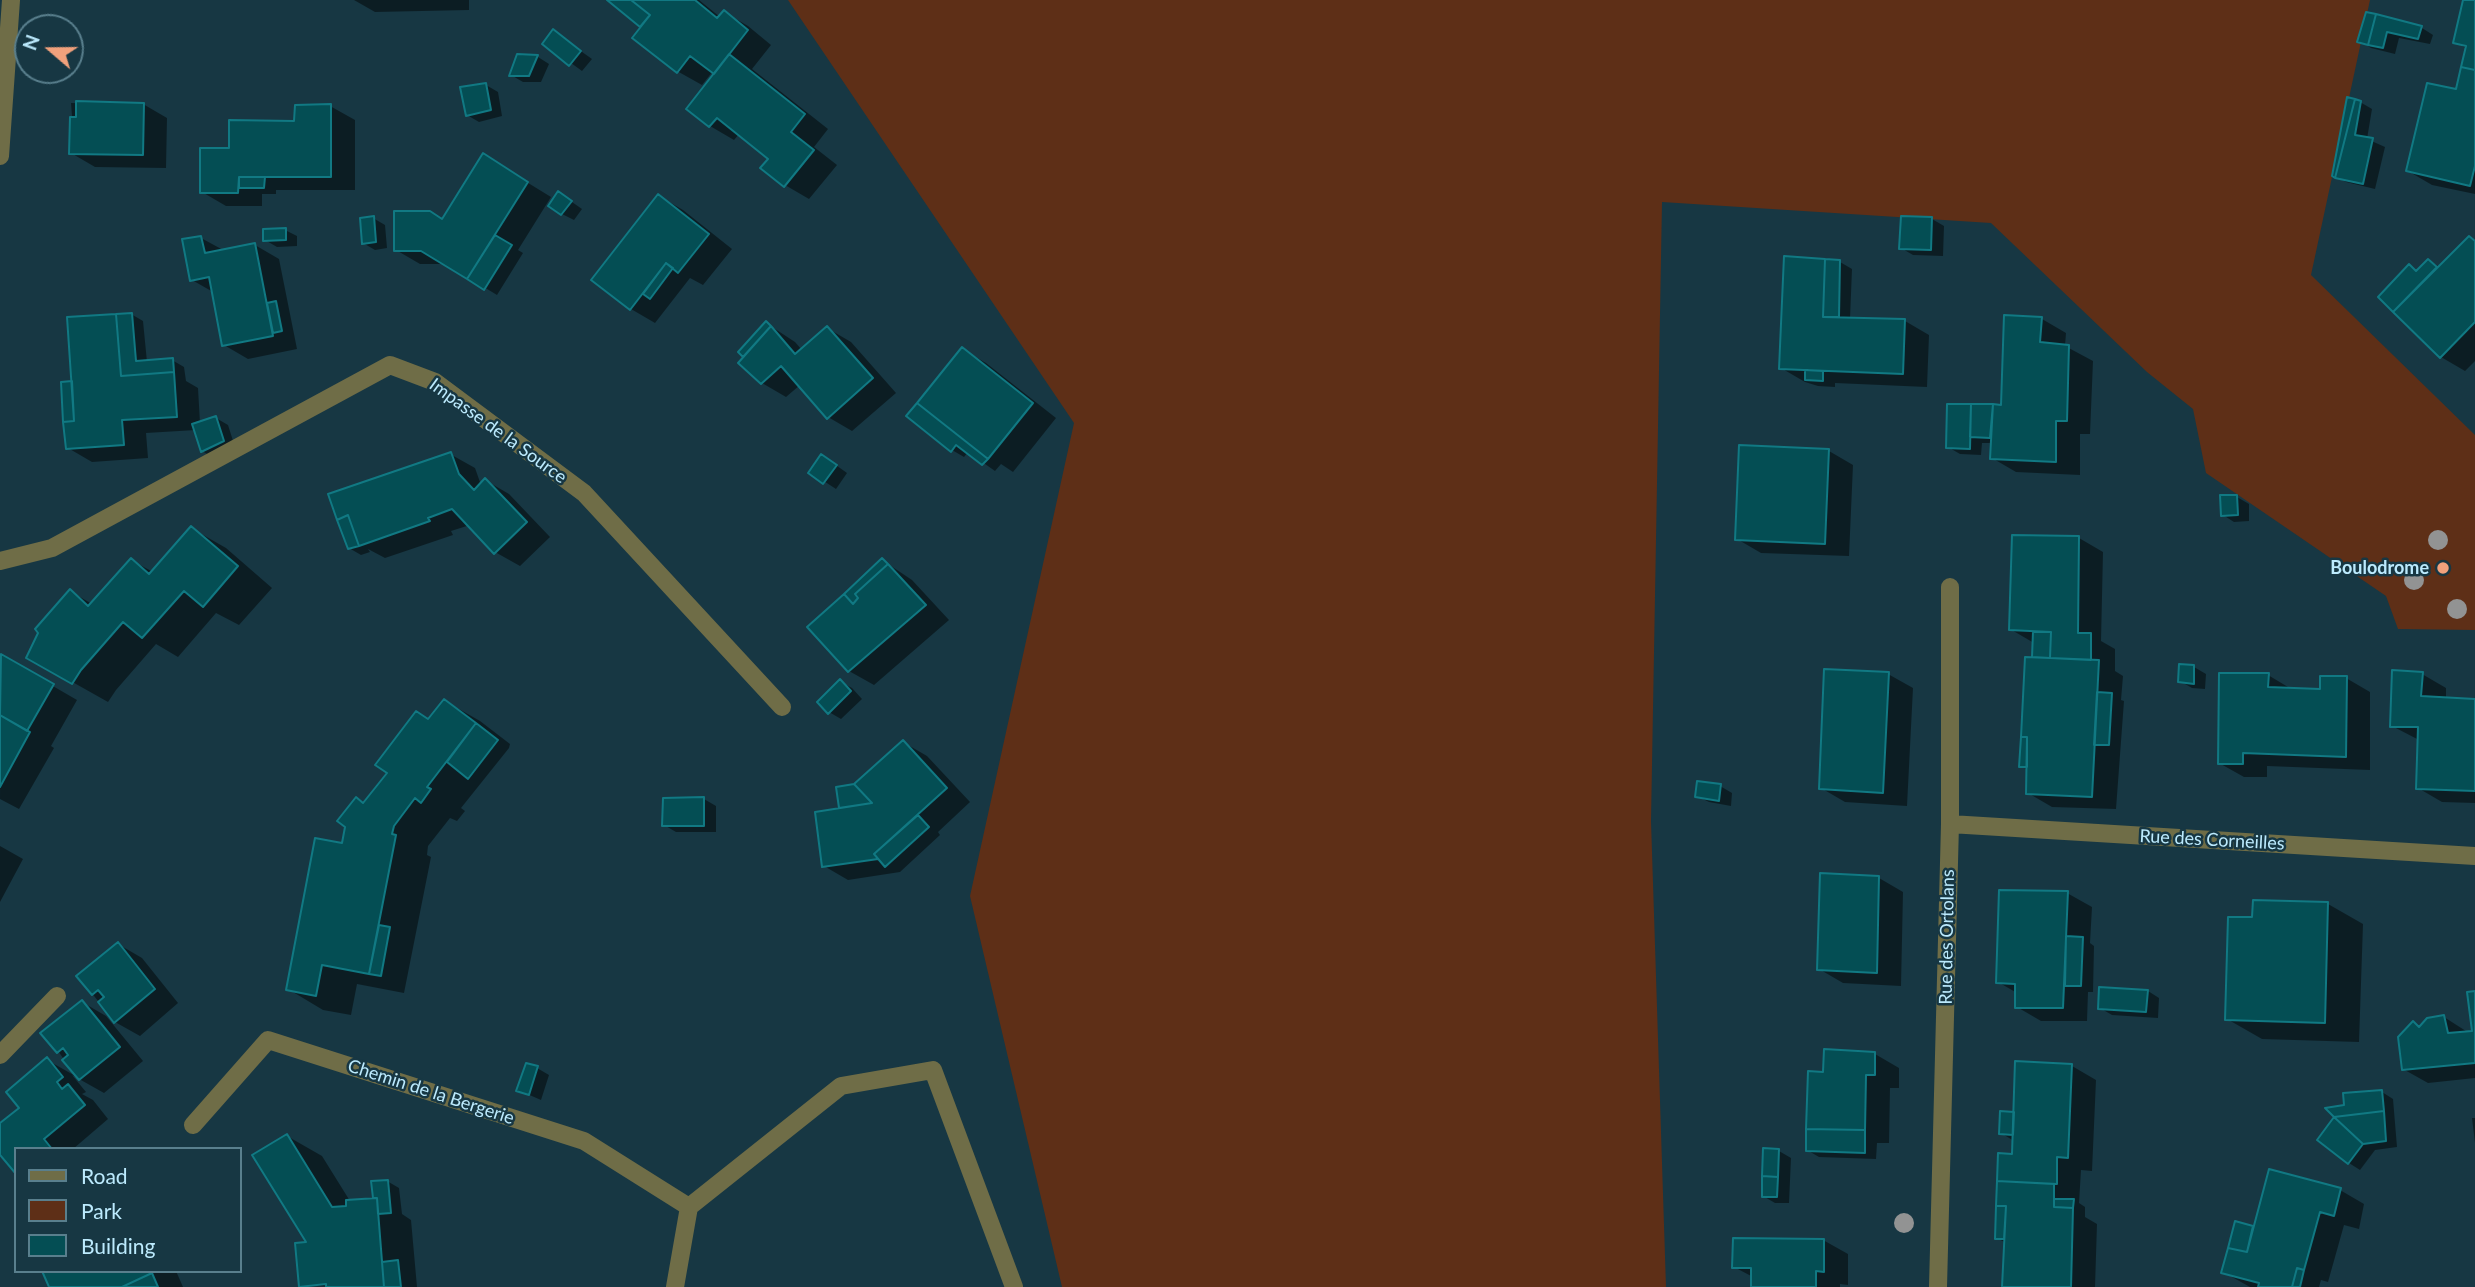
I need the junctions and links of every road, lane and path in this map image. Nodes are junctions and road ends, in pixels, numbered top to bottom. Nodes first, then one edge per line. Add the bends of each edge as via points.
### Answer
1 (11, 0) edge
2 (0, 156) edge
3 (0, 561) edge
4 (1950, 587) dead end
5 (782, 707) dead end
6 (1950, 824) junction
7 (2475, 856) edge
8 (57, 996) dead end
9 (0, 1055) edge
10 (193, 1125) dead end
11 (689, 1207) junction
12 (675, 1287) edge
13 (1014, 1287) edge
14 (1938, 1287) edge

1 - 2 street
3 - 5 street, Impasse de la Source via 52,548 390,365 435,382 584,493
4 - 6 street, Rue des Ortolans
6 - 7 street, Rue des Corneilles
6 - 14 street, Rue des Ortolans
8 - 9 street
10 - 11 street, Chemin de la Bergerie via 268,1040 584,1141
11 - 12 street
11 - 13 street via 841,1086 933,1070

